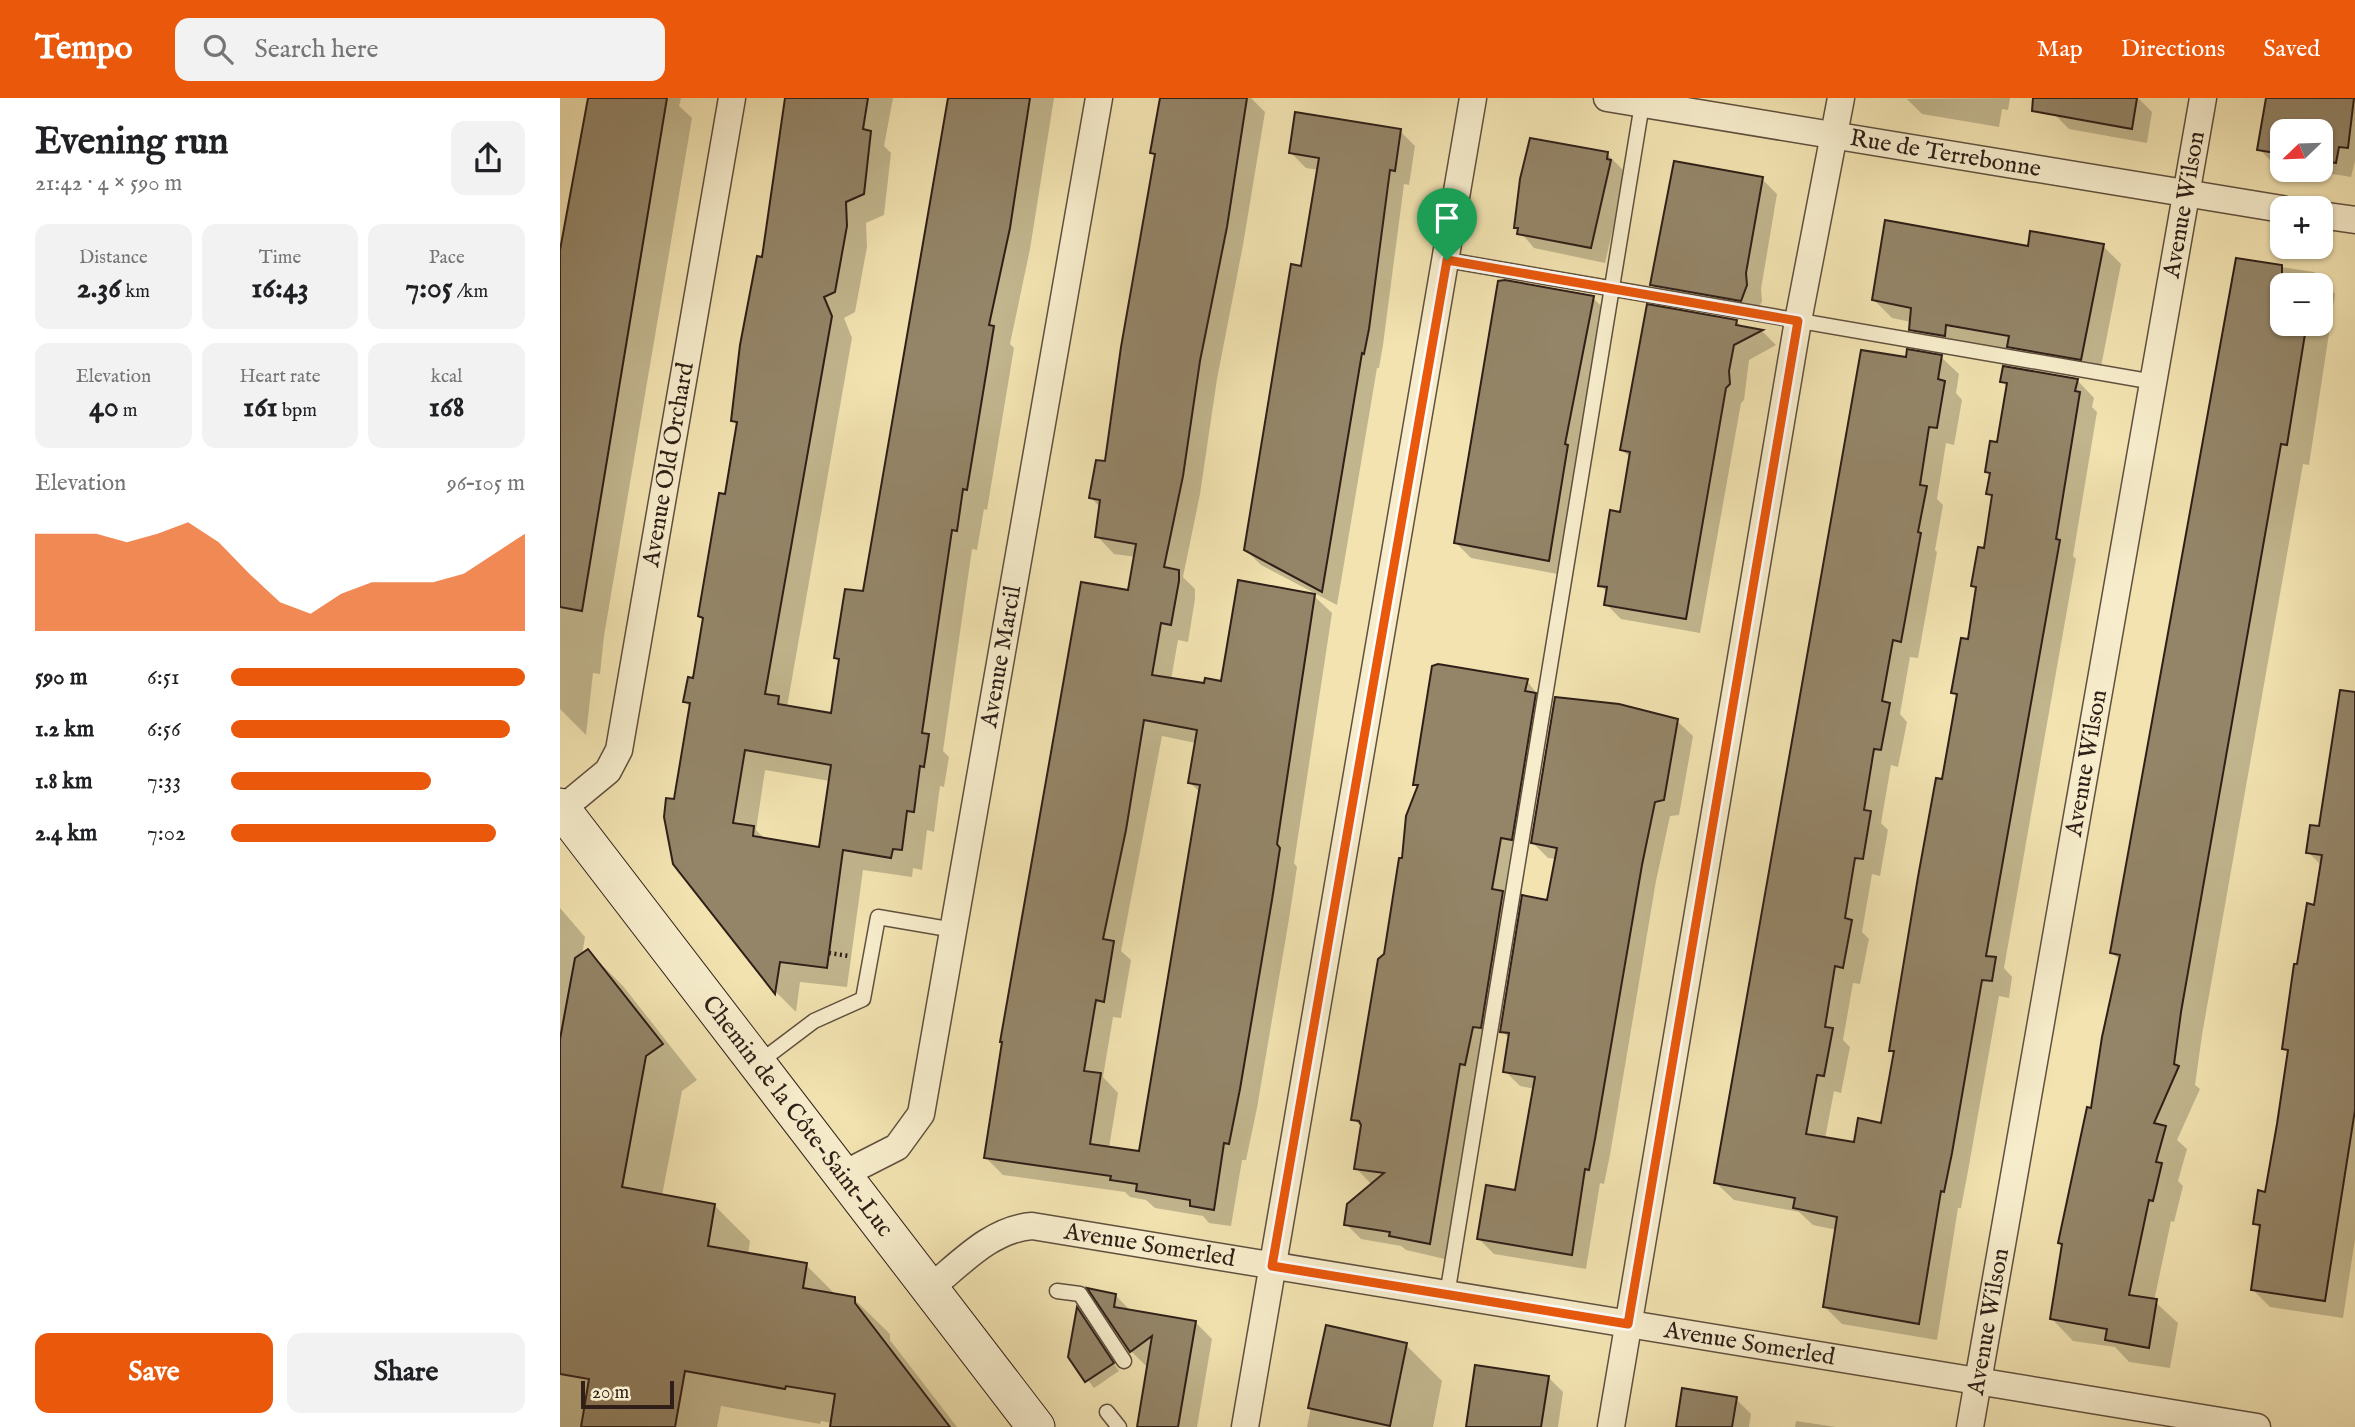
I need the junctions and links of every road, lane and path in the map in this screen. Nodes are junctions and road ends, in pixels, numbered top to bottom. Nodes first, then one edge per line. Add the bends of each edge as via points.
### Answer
1 (732, 98) edge
2 (1099, 98) edge
3 (1473, 98) edge
4 (1607, 98) edge
5 (1841, 98) edge
6 (2203, 98) edge
7 (1642, 101) edge
8 (1834, 136) junction
9 (2187, 194) junction
10 (2270, 207) edge
11 (2333, 217) edge
12 (2355, 220) edge
13 (1447, 260) junction
14 (1612, 289) junction
15 (1798, 321) junction
16 (2154, 382) junction
17 (561, 808) edge
18 (954, 930) junction
19 (757, 1064) junction
20 (842, 1175) junction
21 (1272, 1266) junction
22 (929, 1289) junction
23 (1057, 1291) dead end
24 (1447, 1295) junction
25 (1628, 1324) junction
26 (1124, 1361) dead end
27 (1977, 1384) junction
28 (1107, 1412) dead end
29 (1036, 1427) edge
30 (1119, 1427) edge
31 (1245, 1427) edge
32 (1611, 1427) edge
33 (1970, 1427) edge
34 (2257, 1427) edge

1 - 17 street, Avenue Old Orchard via 619,750 608,771
2 - 18 street, Avenue Marcil
3 - 13 street
4 - 7 street, Rue de Terrebonne
5 - 8 street
6 - 9 street, Avenue Wilson
7 - 8 street, Rue de Terrebonne
7 - 14 lane
8 - 9 street, Rue de Terrebonne
8 - 15 street
9 - 10 street, Rue de Terrebonne
9 - 16 street, Avenue Wilson
11 - 12 street
13 - 14 lane
13 - 21 street
14 - 15 lane
14 - 24 lane
15 - 16 lane
15 - 25 street
16 - 27 street, Avenue Wilson
17 - 19 main road, Chemin de la Côte-Saint-Luc
18 - 19 lane via 878,917 863,999 814,1021
18 - 20 street, Avenue Marcil via 921,1114 897,1147
19 - 20 main road, Chemin de la Côte-Saint-Luc
20 - 22 main road, Chemin de la Côte-Saint-Luc
21 - 22 street, Avenue Somerled via 1024,1227 990,1240
21 - 24 street, Avenue Somerled
21 - 31 street
22 - 29 main road, Chemin de la Côte-Saint-Luc
23 - 26 lane via 1080,1294
24 - 25 street, Avenue Somerled
25 - 27 street, Avenue Somerled
25 - 32 street
27 - 33 street, Avenue Wilson
27 - 34 street, Avenue Somerled
28 - 30 lane

